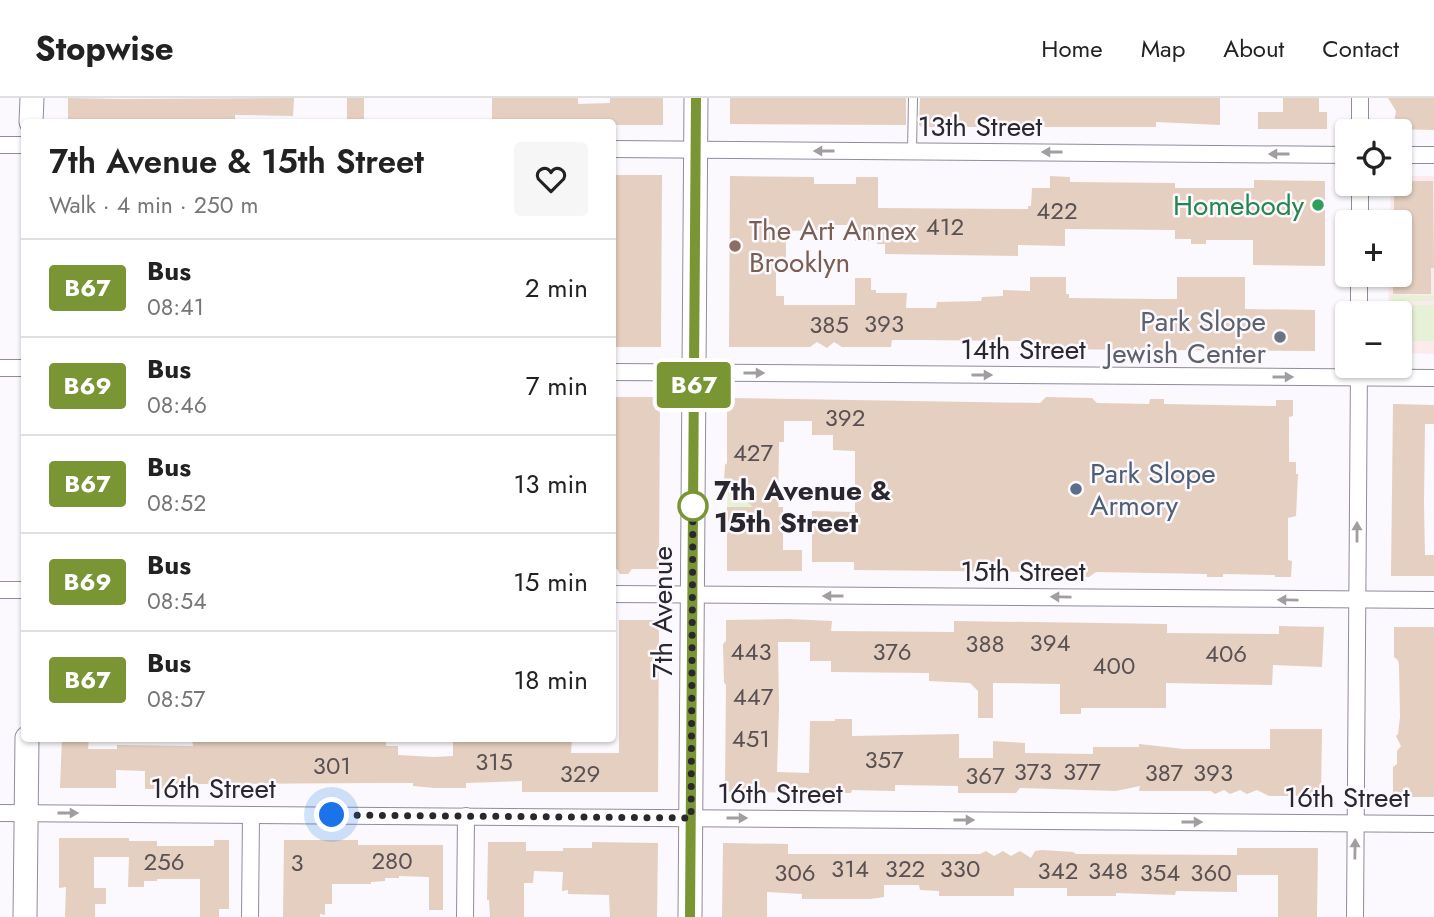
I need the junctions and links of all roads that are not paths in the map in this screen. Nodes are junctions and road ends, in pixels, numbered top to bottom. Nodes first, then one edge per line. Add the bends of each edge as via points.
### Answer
1 (32, 98) edge
2 (696, 98) edge
3 (913, 98) edge
4 (1360, 98) edge
5 (31, 119) edge
6 (1360, 119) edge
7 (0, 145) edge
8 (21, 145) edge
9 (616, 149) edge
10 (696, 150) junction
11 (912, 151) junction
12 (1335, 155) edge
13 (1412, 155) edge
14 (1434, 155) edge
15 (0, 368) edge
16 (21, 368) edge
17 (616, 372) edge
18 (1335, 372) edge
19 (694, 373) junction
20 (1412, 376) edge
21 (1358, 378) edge
22 (1434, 378) edge
23 (0, 590) edge
24 (21, 590) edge
25 (616, 594) edge
26 (692, 595) junction
27 (1357, 600) junction
28 (1434, 600) edge
29 (27, 742) edge
30 (0, 813) edge
31 (27, 813) junction
32 (251, 815) junction
33 (466, 816) junction
34 (691, 818) junction
35 (1355, 823) junction
36 (1434, 824) edge
37 (25, 917) edge
38 (250, 917) edge
39 (465, 917) edge
40 (690, 917) edge
41 (1354, 917) edge

1 - 5 street
2 - 10 street, 7th Avenue
3 - 11 lane
4 - 6 street
7 - 8 street
9 - 10 street, 13th Street
11 -> 10 street, 13th Street
10 - 19 street, 7th Avenue
12 -> 11 street, 13th Street
13 - 14 street
15 - 16 street
17 - 19 street, 14th Street
19 -> 18 street, 14th Street
19 - 26 street, 7th Avenue
20 - 22 street, 14th Street
27 -> 21 street
23 - 24 street
25 - 26 street, 15th Street
27 -> 26 street, 15th Street
26 - 34 street, 7th Avenue
27 - 28 street, 15th Street
27 - 35 street
29 - 31 street
30 - 31 street, 16th Street
31 -> 32 street, 16th Street
31 - 37 street
32 - 33 street, 16th Street
32 - 38 street
33 - 34 street, 16th Street
33 - 39 street
34 -> 35 street, 16th Street
34 - 40 street, 7th Avenue
35 - 36 street, 16th Street
41 -> 35 street

